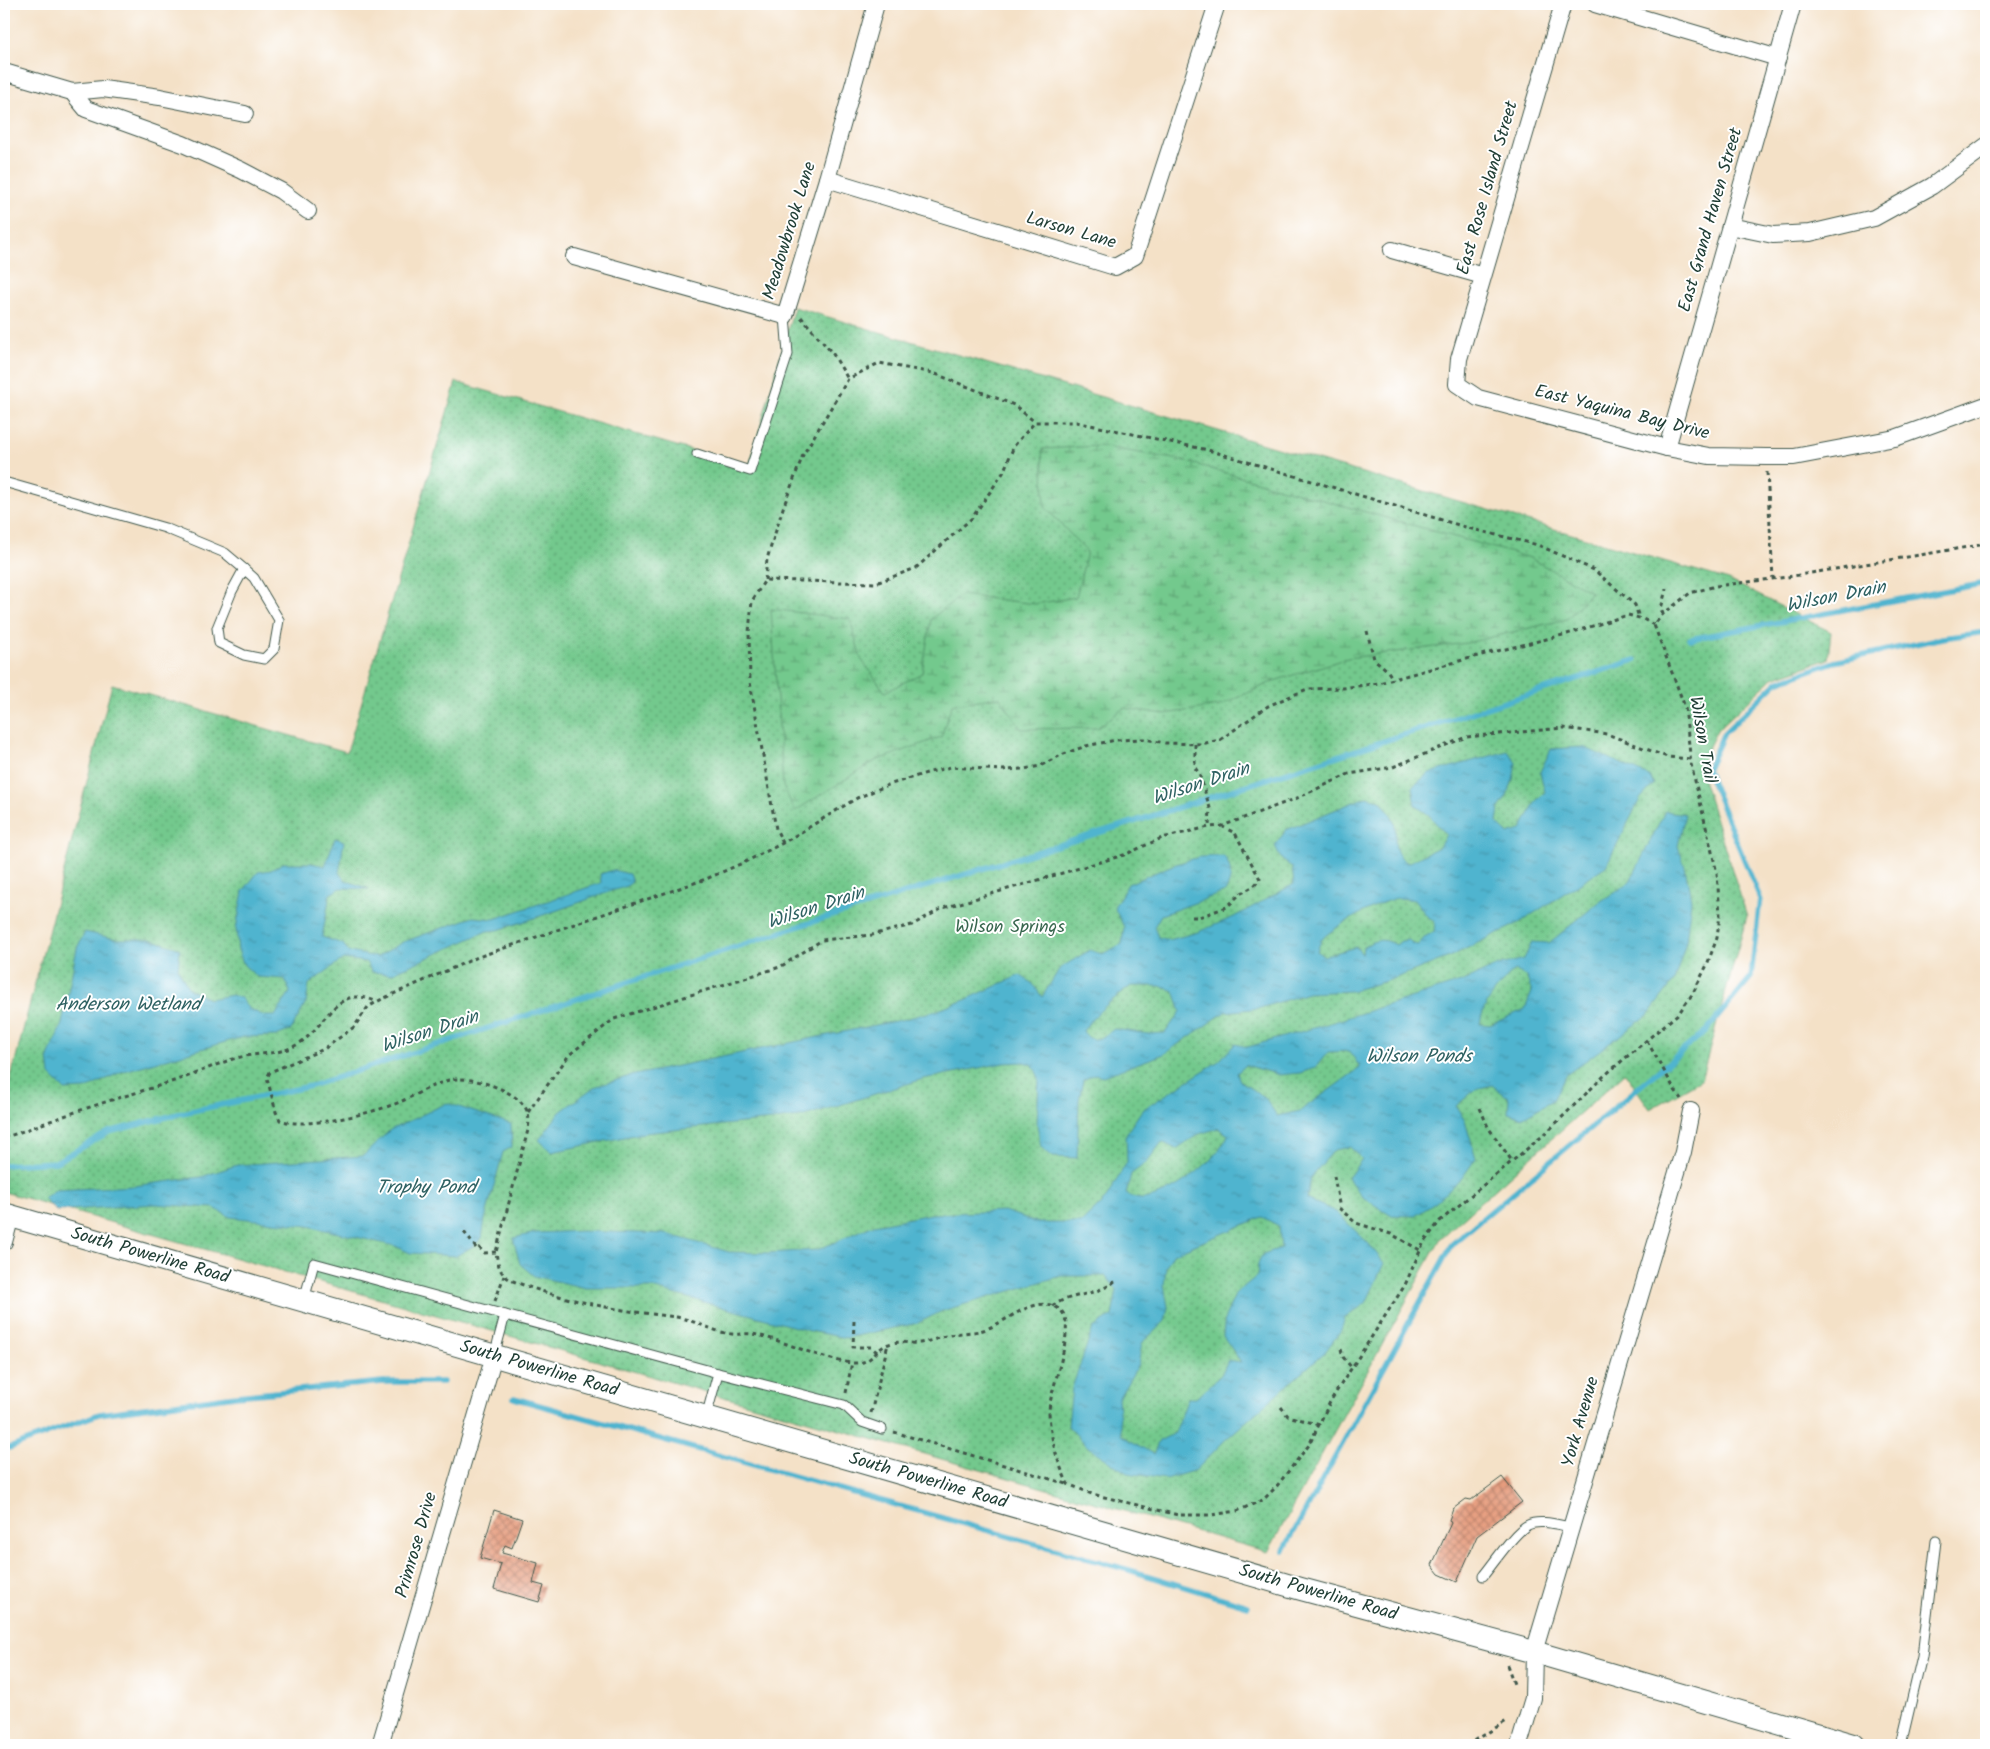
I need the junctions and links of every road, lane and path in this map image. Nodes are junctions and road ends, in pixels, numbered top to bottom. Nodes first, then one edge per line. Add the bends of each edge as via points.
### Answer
1 (876, 4) edge
2 (1217, 4) edge
3 (1563, 4) edge
4 (1595, 4) edge
5 (1793, 4) edge
6 (1778, 58) junction
7 (4, 72) edge
8 (72, 92) junction
9 (245, 114) dead end
10 (1986, 146) edge
11 (827, 179) junction
12 (308, 211) dead end
13 (1730, 226) junction
14 (1392, 250) dead end
15 (574, 257) dead end
16 (1483, 276) junction
17 (787, 310) junction
18 (848, 379) junction
19 (1457, 384) joint
20 (1986, 405) edge
21 (1035, 422) junction
22 (1667, 448) junction
23 (697, 454) dead end
24 (1766, 457) junction
25 (4, 482) edge
26 (1986, 544) edge
27 (244, 569) junction
28 (1773, 578) junction
29 (764, 580) junction
30 (1666, 589) dead end
31 (1663, 614) junction
32 (1639, 618) junction
33 (1654, 625) junction
34 (1367, 631) dead end
35 (1392, 679) junction
36 (1195, 744) junction
37 (1691, 759) junction
38 (1222, 826) junction
39 (1209, 827) junction
40 (783, 843) junction
41 (1192, 917) dead end
42 (377, 1002) junction
43 (1647, 1042) junction
44 (1675, 1090) dead end
45 (1480, 1108) dead end
46 (1691, 1111) dead end
47 (528, 1113) junction
48 (4, 1138) edge
49 (1512, 1161) junction
50 (1334, 1176) dead end
51 (8, 1215) edge
52 (464, 1232) dead end
53 (4, 1242) edge
54 (1420, 1250) junction
55 (496, 1252) junction
56 (504, 1276) junction
57 (1115, 1281) dead end
58 (304, 1300) junction
59 (1052, 1306) junction
60 (492, 1311) junction
61 (505, 1315) junction
62 (854, 1321) dead end
63 (888, 1344) junction
64 (1341, 1349) dead end
65 (876, 1352) junction
66 (494, 1356) junction
67 (852, 1362) junction
68 (1352, 1368) junction
69 (718, 1373) junction
70 (844, 1405) junction
71 (1281, 1407) dead end
72 (706, 1417) junction
73 (1320, 1425) junction
74 (882, 1429) junction
75 (1068, 1484) junction
76 (1571, 1527) junction
77 (1936, 1541) dead end
78 (1483, 1576) dead end
79 (1534, 1652) junction
80 (1506, 1660) dead end
81 (1515, 1694) dead end
82 (1513, 1717) dead end
83 (380, 1745) edge
84 (1468, 1745) edge
85 (1519, 1745) edge
86 (1854, 1745) edge
87 (1902, 1745) edge

1 - 11 street, Meadowbrook Lane
2 - 11 street, Larson Lane via 1135,256 1115,267
3 - 16 street, East Rose Island Street
4 - 6 street
5 - 6 street, East Grand Haven Street
6 - 13 street, East Grand Haven Street
7 - 8 street
8 - 9 street via 103,89
8 - 12 street via 86,110 183,144 241,170 281,191
10 - 13 street via 1932,186 1874,218 1810,234 1774,235
11 - 17 street, Meadowbrook Lane
13 - 22 street, East Grand Haven Street
14 - 16 street
15 - 17 street, Meadowbrook Lane
16 - 19 street, East Rose Island Street via 1459,359
17 - 18 path via 834,354
17 - 23 lane via 788,354 750,471
18 - 21 path via 879,363 933,372 1014,405
18 - 29 path via 803,455 767,559
19 - 22 street, East Yaquina Bay Drive via 1478,398
20 - 24 street, East Yaquina Bay Drive via 1895,438 1794,457
21 - 29 path via 1014,446 1003,474 972,518 916,568 876,583
21 - 32 path via 1076,422 1208,450 1472,529 1538,545 1594,570 1635,605
22 - 24 street, East Yaquina Bay Drive via 1709,456
24 - 28 path
25 - 27 lane via 165,528 225,553
26 - 28 path
27 - 27 lane via 254,578 279,620 274,649 264,659 244,655 219,643 217,628
28 - 31 path via 1690,593
29 - 40 path via 752,601 750,682 776,829
30 - 31 path via 1661,609
31 - 33 path
32 - 33 path
32 - 35 path via 1628,616
33 - 37 path, Wilson Trail via 1685,707
34 - 35 path via 1374,659
35 - 36 path via 1343,688 1307,689 1268,706 1220,740
36 - 39 path via 1195,768 1210,807
36 - 40 path via 1116,740 1086,746 1040,766 1024,769 951,767 888,785 857,798
37 - 38 path via 1668,757 1607,734 1564,728 1466,737 1394,767 1349,774
37 - 43 path, Wilson Trail via 1717,872 1720,914 1717,938 1693,993 1679,1013
38 - 39 path
38 - 41 path via 1235,833 1260,879 1227,907
39 - 47 path via 1162,838 1124,856 943,908 912,925 872,935 822,940 780,967 614,1019 569,1055
40 - 42 path via 706,879 478,957
42 - 47 path via 368,1007 354,1027 324,1049 270,1072 267,1078 280,1120 300,1124 342,1118 400,1102 450,1080 467,1079 494,1086 513,1096
42 - 48 path via 353,996 338,1003 298,1044 269,1055 236,1058
43 - 44 path
43 - 49 path, Wilson Trail via 1604,1076 1545,1134
45 - 49 path via 1488,1127
46 - 76 street, York Avenue via 1683,1152
47 - 55 path via 528,1130
49 - 54 path, Wilson Trail via 1440,1221
50 - 54 path via 1340,1209 1356,1223 1391,1234
51 - 53 street
51 - 58 street, South Powerline Road
52 - 55 path via 484,1253
54 - 68 path, Wilson Trail via 1405,1285
55 - 56 path
56 - 60 path
56 - 67 path via 539,1290 601,1306 675,1317 733,1335 750,1334 802,1351
57 - 59 path via 1108,1287 1061,1300
58 - 60 lane via 314,1263
58 - 66 street, South Powerline Road
59 - 63 path via 1029,1307 986,1329 918,1343
59 - 75 path via 1061,1310 1067,1328 1049,1411 1056,1454
60 - 61 lane
61 - 66 lane
61 - 69 lane
62 - 65 path via 853,1347 871,1347
63 - 65 path
63 - 74 path via 871,1413
64 - 68 path
65 - 67 path via 862,1362
66 - 72 street, South Powerline Road
66 - 83 street, Primrose Drive
67 - 70 path
68 - 73 path, Wilson Trail via 1331,1400
69 - 70 lane
69 - 72 lane
70 - 74 lane via 862,1422
71 - 73 path via 1288,1416
72 - 79 street, South Powerline Road via 1302,1589
73 - 75 path, Wilson Trail via 1309,1445 1276,1487 1263,1500 1237,1511 1178,1515 1092,1494
74 - 75 path, Wilson Trail
76 - 78 lane via 1529,1524
76 - 79 street, York Avenue
77 - 87 lane via 1922,1656
79 - 85 street, York Avenue via 1533,1698
79 - 86 street, South Powerline Road
80 - 81 path via 1515,1684
82 - 84 path

